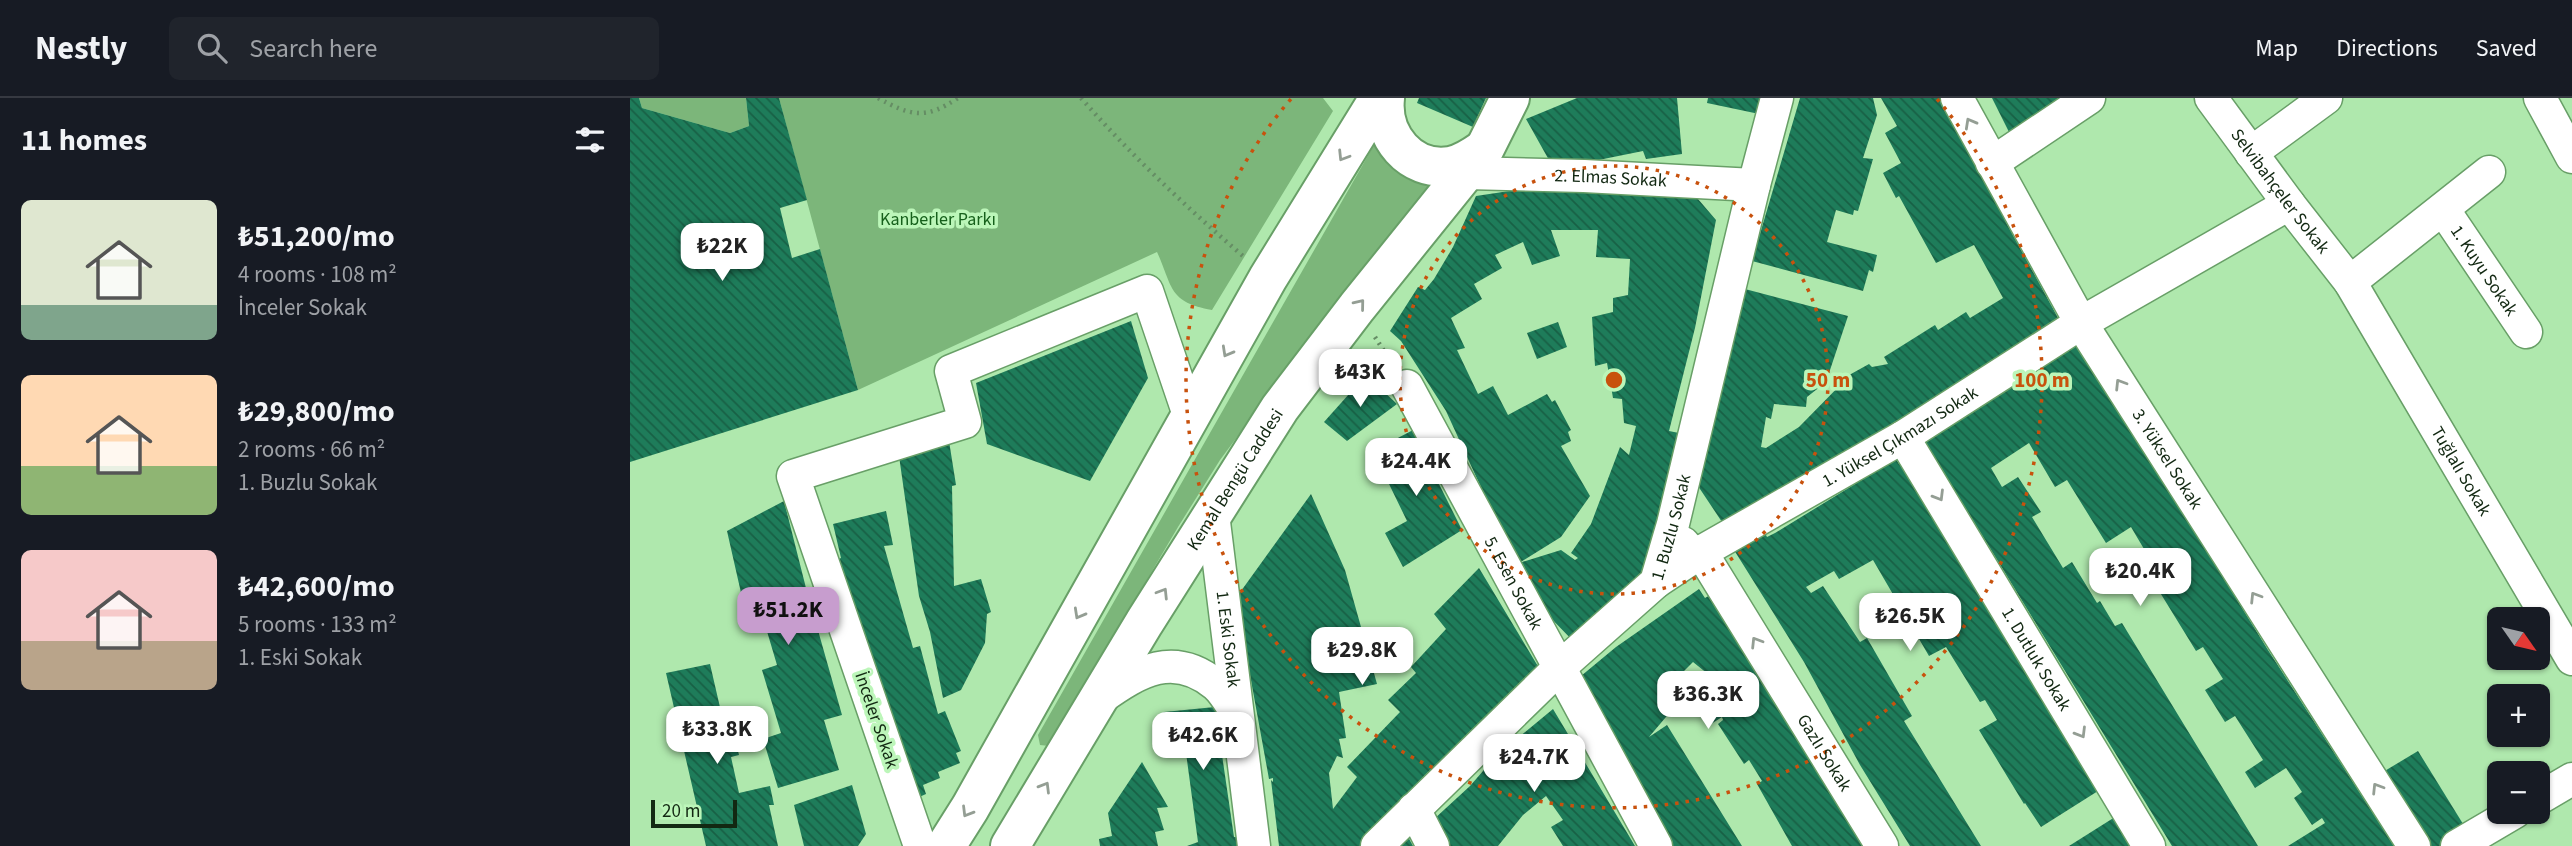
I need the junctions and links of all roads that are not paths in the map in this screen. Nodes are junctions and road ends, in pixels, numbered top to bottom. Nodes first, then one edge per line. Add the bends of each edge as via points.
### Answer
1 (1510, 98) edge
2 (1777, 98) edge
3 (1957, 98) edge
4 (2089, 98) edge
5 (2211, 98) edge
6 (2326, 98) edge
7 (2540, 98) edge
8 (1377, 106) edge
9 (2251, 153) junction
10 (2572, 157) edge
11 (1461, 162) junction
12 (1992, 163) junction
13 (2489, 172) dead end
14 (1754, 185) junction
15 (2289, 204) junction
16 (2442, 209) junction
17 (2350, 282) junction
18 (2081, 323) junction
19 (2526, 332) dead end
20 (1406, 386) road end
21 (1190, 418) junction
22 (1903, 437) junction
23 (1213, 514) junction
24 (1673, 524) junction
25 (1701, 552) junction
26 (1656, 582) junction
27 (2572, 659) edge
28 (1559, 668) junction
29 (1097, 701) junction
30 (1236, 712) junction
31 (2572, 779) edge
32 (2550, 792) edge
33 (1415, 809) junction
34 (2495, 824) edge
35 (920, 846) edge
36 (946, 846) edge
37 (1010, 846) edge
38 (1254, 846) edge
39 (1377, 846) edge
40 (1433, 846) edge
41 (1656, 846) edge
42 (1882, 846) edge
43 (2149, 846) edge
44 (2414, 846) edge
45 (2457, 846) edge

1 - 11 main road, Kemal Bengü Caddesi via 1497,128
2 - 14 street, 1. Buzlu Sokak
12 -> 3 street, 3. Yüksel Sokak
4 - 12 street
5 - 9 street, Selvibahçeler Sokak
6 - 9 street
7 - 10 street
8 - 11 main road via 1398,146 1413,159
8 -> 21 main road via 1268,278
9 - 15 street, Selvibahçeler Sokak
11 - 14 street, 2. Elmas Sokak via 1584,176
23 -> 11 main road, Kemal Bengü Caddesi via 1280,408
12 - 18 street, 3. Yüksel Sokak
13 - 16 street, 1. Kuyu Sokak
14 - 24 street, 1. Buzlu Sokak
15 - 17 street, Selvibahçeler Sokak
15 - 18 street, 1. Yüksel Çıkmazı Sokak
16 - 17 street, 1. Kuyu Sokak
16 - 19 street, 1. Kuyu Sokak
17 - 27 street, Tuğlalı Sokak
18 - 22 street, 1. Yüksel Çıkmazı Sokak
44 -> 18 street, 3. Yüksel Sokak
20 - 28 street, 5. Esen Sokak
21 - 35 street, İnceler Sokak via 1147,291 951,370 965,422 793,475
21 -> 36 main road
22 - 25 street, 1. Yüksel Çıkmazı Sokak
22 -> 43 street, 1. Dutluk Sokak
29 -> 23 main road, Kemal Bengü Caddesi
23 - 30 street, 1. Eski Sokak
24 - 25 street, Gazlı Sokak via 1689,550
24 - 26 street, 1. Buzlu Sokak
25 - 26 street, 1. Yüksel Çıkmazı Sokak
42 -> 25 street, Gazlı Sokak
26 - 28 street, 1. Buzlu Sokak
28 - 33 street, 1. Buzlu Sokak
28 - 41 street, 5. Esen Sokak
29 - 30 street via 1130,677 1157,667 1179,667 1197,672 1218,687
37 -> 29 main road, Kemal Bengü Caddesi
30 - 38 street, 1. Eski Sokak
31 - 32 street
33 - 39 street, 1. Buzlu Sokak
33 - 40 street
34 - 45 street

